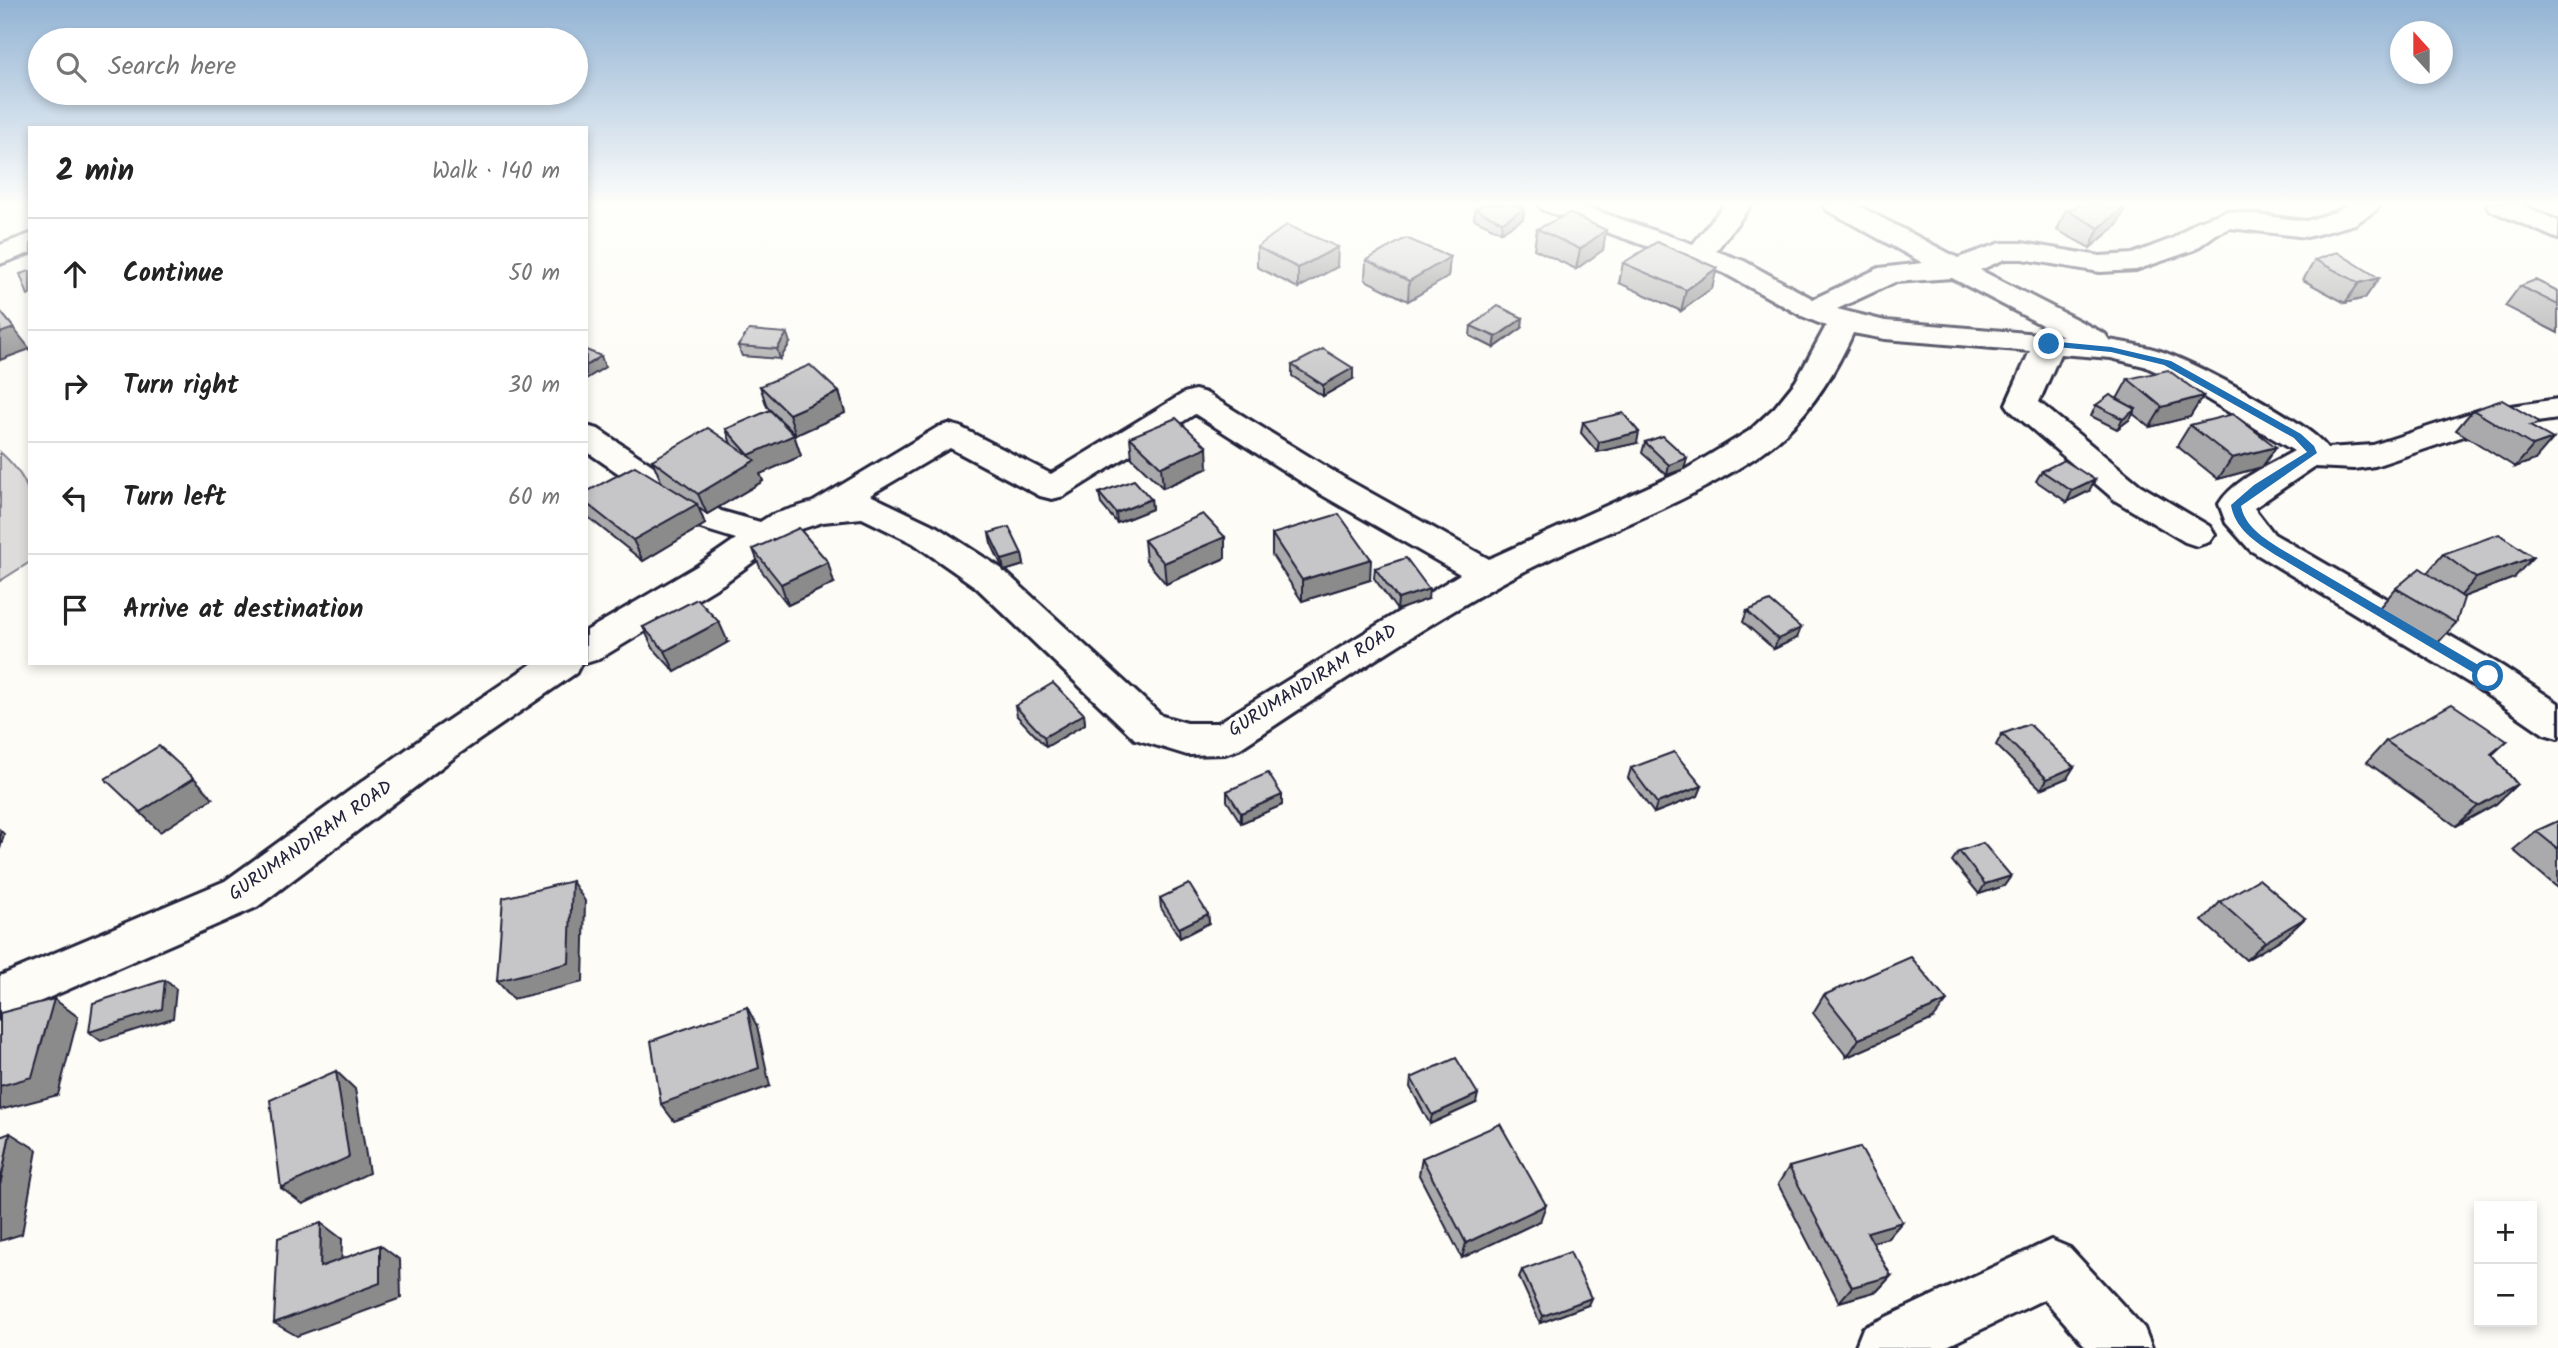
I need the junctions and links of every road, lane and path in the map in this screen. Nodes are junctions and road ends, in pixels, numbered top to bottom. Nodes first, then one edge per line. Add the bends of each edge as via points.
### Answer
1 (1734, 267) edge
2 (1952, 267) edge
3 (1961, 267) edge
4 (1956, 269) junction
5 (1828, 327) junction
6 (2049, 344) junction
7 (2111, 349) junction
8 (2558, 409) edge
9 (588, 437) edge
10 (2309, 456) junction
11 (820, 510) junction
12 (2197, 534) dead end
13 (765, 536) junction
14 (1488, 574) junction
15 (588, 648) edge
16 (559, 665) edge
17 (2558, 723) edge
18 (0, 998) edge
19 (1883, 1348) edge
20 (2124, 1348) edge

1 - 5 street
2 - 4 street
3 - 4 street
4 - 5 street via 1889,274
4 - 7 street
5 - 6 street
5 - 14 street, GURUMANDIRAM ROAD via 1793,405 1762,437 1681,486
6 - 7 street
6 - 12 street via 2022,404 2127,494
7 - 10 street via 2154,359 2186,373 2297,436 2311,448
8 - 10 street via 2479,421 2389,453 2358,459 2333,461
9 - 13 street via 709,519
10 - 17 street via 2236,505 2245,526 2272,548 2488,676
11 - 13 street, GURUMANDIRAM ROAD via 783,523
11 - 14 street via 949,434 1052,488 1195,400 1334,487
11 - 14 street, GURUMANDIRAM ROAD via 867,506 925,534 989,578 1149,728 1187,738 1225,738
13 - 15 street, GURUMANDIRAM ROAD
16 - 18 street, GURUMANDIRAM ROAD via 446,742 241,894
19 - 20 street via 2051,1266

